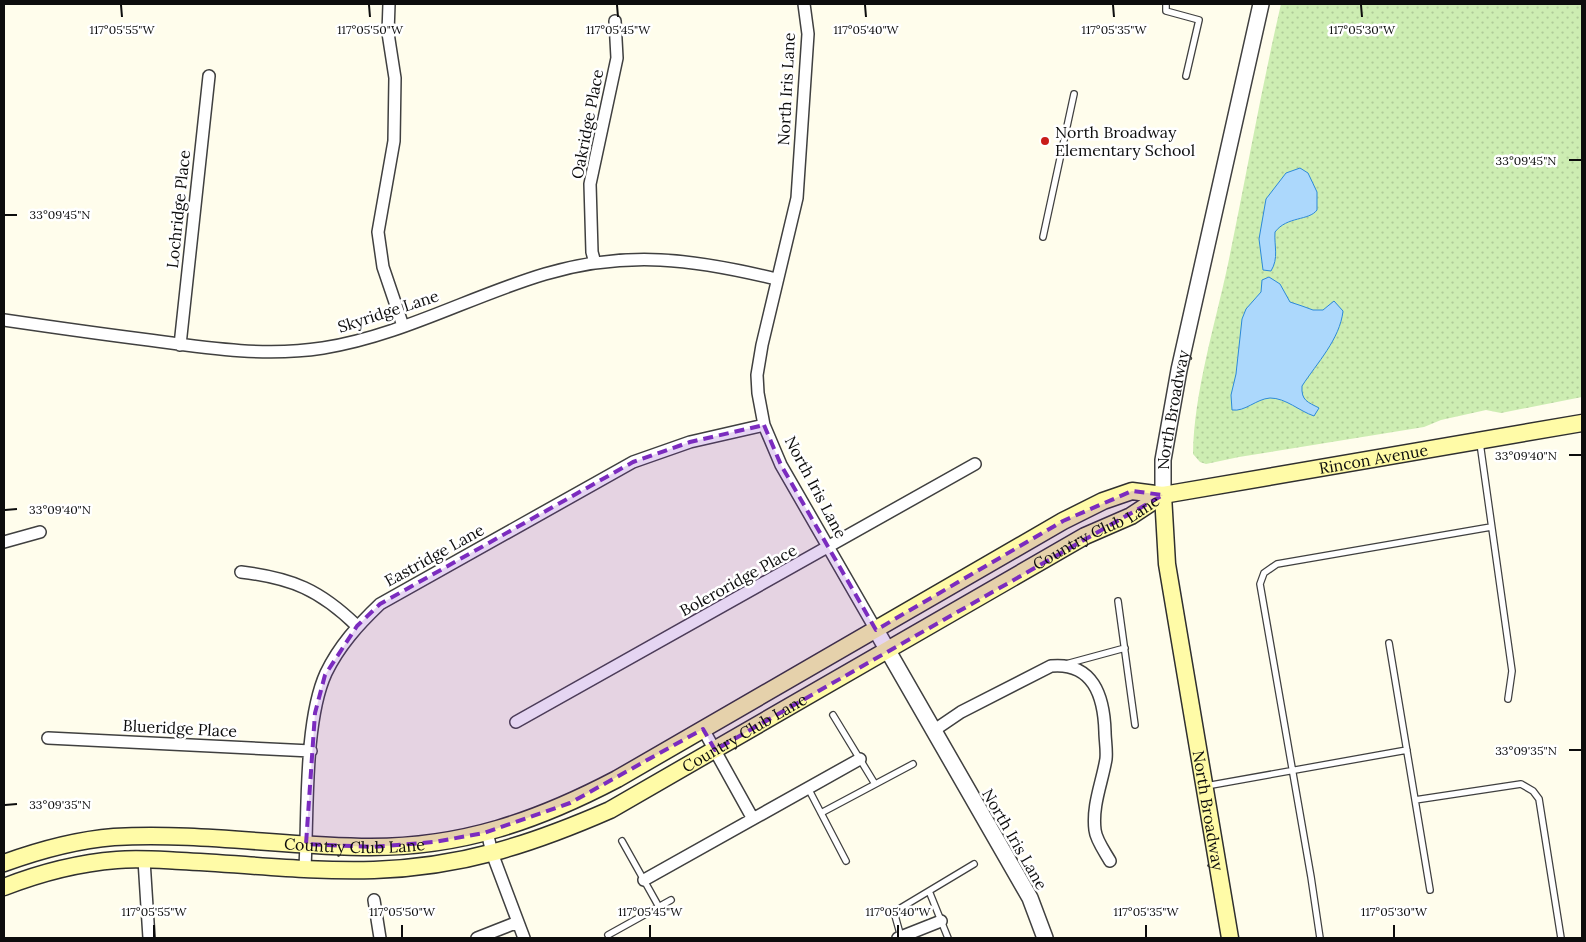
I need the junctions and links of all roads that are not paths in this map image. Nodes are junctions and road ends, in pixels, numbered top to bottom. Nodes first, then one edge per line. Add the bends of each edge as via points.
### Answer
1 (389, 4) edge
2 (804, 4) edge
3 (1166, 4) edge
4 (1261, 4) edge
5 (614, 21) dead end
6 (209, 76) dead end
7 (1186, 76) dead end
8 (1074, 94) dead end
9 (1043, 237) dead end
10 (595, 263) junction
11 (776, 279) junction
12 (4, 320) edge
13 (403, 326) junction
14 (180, 345) junction
15 (1582, 423) edge
16 (764, 425) junction
17 (1479, 441) junction
18 (976, 464) dead end
19 (1163, 495) junction
20 (1491, 527) junction
21 (40, 532) dead end
22 (4, 542) edge
23 (829, 548) junction
24 (241, 572) dead end
25 (1118, 601) dead end
26 (357, 626) junction
27 (876, 630) junction
28 (1389, 643) dead end
29 (1125, 648) junction
30 (887, 650) junction
31 (1066, 664) junction
32 (1508, 699) dead end
33 (833, 715) dead end
34 (516, 722) dead end
35 (1135, 725) dead end
36 (703, 729) junction
37 (933, 731) junction
38 (48, 738) dead end
39 (715, 750) junction
40 (1406, 750) junction
41 (311, 751) junction
42 (860, 759) junction
43 (913, 764) dead end
44 (1293, 770) junction
45 (874, 784) junction
46 (1206, 786) junction
47 (808, 788) junction
48 (1415, 800) junction
49 (821, 813) junction
50 (753, 819) junction
51 (487, 832) junction
52 (146, 837) junction
53 (622, 841) dead end
54 (306, 844) junction
55 (492, 853) junction
56 (144, 860) junction
57 (846, 860) dead end
58 (1110, 861) dead end
59 (4, 863) edge
60 (974, 864) dead end
61 (305, 867) junction
62 (644, 880) junction
63 (4, 887) edge
64 (1430, 890) dead end
65 (929, 891) junction
66 (374, 900) dead end
67 (670, 900) dead end
68 (659, 907) junction
69 (941, 921) junction
70 (518, 922) junction
71 (608, 935) dead end
72 (149, 938) edge
73 (380, 938) edge
74 (478, 938) edge
75 (524, 938) edge
76 (899, 938) edge
77 (948, 938) edge
78 (1045, 938) edge
79 (1230, 938) edge
80 (1320, 938) edge
81 (1561, 938) edge

1 - 13 street via 388,33 395,78 394,141 378,232 384,267
2 - 11 street, North Iris Lane via 808,34 797,198
3 - 7 lane via 1166,11 1199,20
4 - 19 street, North Broadway via 1179,370 1163,460
5 - 10 street, Oakridge Place via 617,58 590,184
6 - 14 street, Lochridge Place
8 - 9 lane
10 - 11 street, Skyridge Lane via 658,258 725,266
10 - 13 street, Skyridge Lane via 545,274
11 - 16 street, North Iris Lane via 757,375
12 - 14 street, Skyridge Lane
13 - 14 street, Skyridge Lane via 324,348 296,351 237,352
15 - 17 main road, Rincon Avenue
16 - 23 street, North Iris Lane via 781,465
16 - 26 street, Eastridge Lane via 690,442 634,462 380,604
17 - 19 main road, Rincon Avenue
17 - 20 lane
18 - 23 street, Boleroridge Place
19 - 27 main road, Country Club Lane via 1132,491 1103,501
19 - 30 main road, Country Club Lane via 1131,516 1085,536
19 - 46 main road, North Broadway via 1167,564
20 - 32 lane via 1512,671
20 - 44 lane via 1277,564 1264,573 1260,584
21 - 22 street
23 - 27 street, North Iris Lane
23 - 34 street, Boleroridge Place
24 - 26 street via 274,576 307,587 336,606
25 - 29 lane
26 - 41 street, Eastridge Lane via 325,675 315,713
27 - 30 street, North Iris Lane
27 - 36 main road, Country Club Lane
28 - 40 lane
29 - 31 lane
29 - 35 lane
30 - 37 street, North Iris Lane
30 - 39 main road, Country Club Lane
31 - 37 street via 1051,666 961,712
31 - 58 street via 1084,672 1095,685 1104,712 1106,758 1094,810 1095,833
33 - 42 lane
36 - 39 street
36 - 51 main road, Country Club Lane via 570,803 532,819
37 - 78 street, North Iris Lane via 1030,898
38 - 41 street, Blueridge Place
39 - 50 street
39 - 55 main road, Country Club Lane via 610,810 552,835
40 - 44 lane
40 - 48 lane
41 - 54 street, Eastridge Lane
42 - 45 lane
42 - 47 street
43 - 45 lane
44 - 46 lane
44 - 80 lane
45 - 49 lane
46 - 79 main road, North Broadway
47 - 49 lane
47 - 50 street
48 - 64 lane
48 - 81 lane via 1521,784 1533,790 1539,799
49 - 57 lane
50 - 62 street
51 - 54 main road, Country Club Lane via 434,842 373,847
51 - 55 street
52 - 54 main road, Country Club Lane
52 - 56 main road
52 - 59 main road, Country Club Lane via 113,837 71,843
53 - 62 lane
54 - 61 street, Eastridge Lane
55 - 61 main road, Country Club Lane via 457,861 372,870
55 - 70 street
56 - 61 main road, Country Club Lane
56 - 63 main road, Country Club Lane via 74,866
56 - 72 street
60 - 65 lane
62 - 68 lane
65 - 69 lane
65 - 76 lane via 894,912
66 - 73 street
67 - 68 lane
68 - 71 lane
69 - 76 street
69 - 77 lane
70 - 74 street
70 - 75 street

